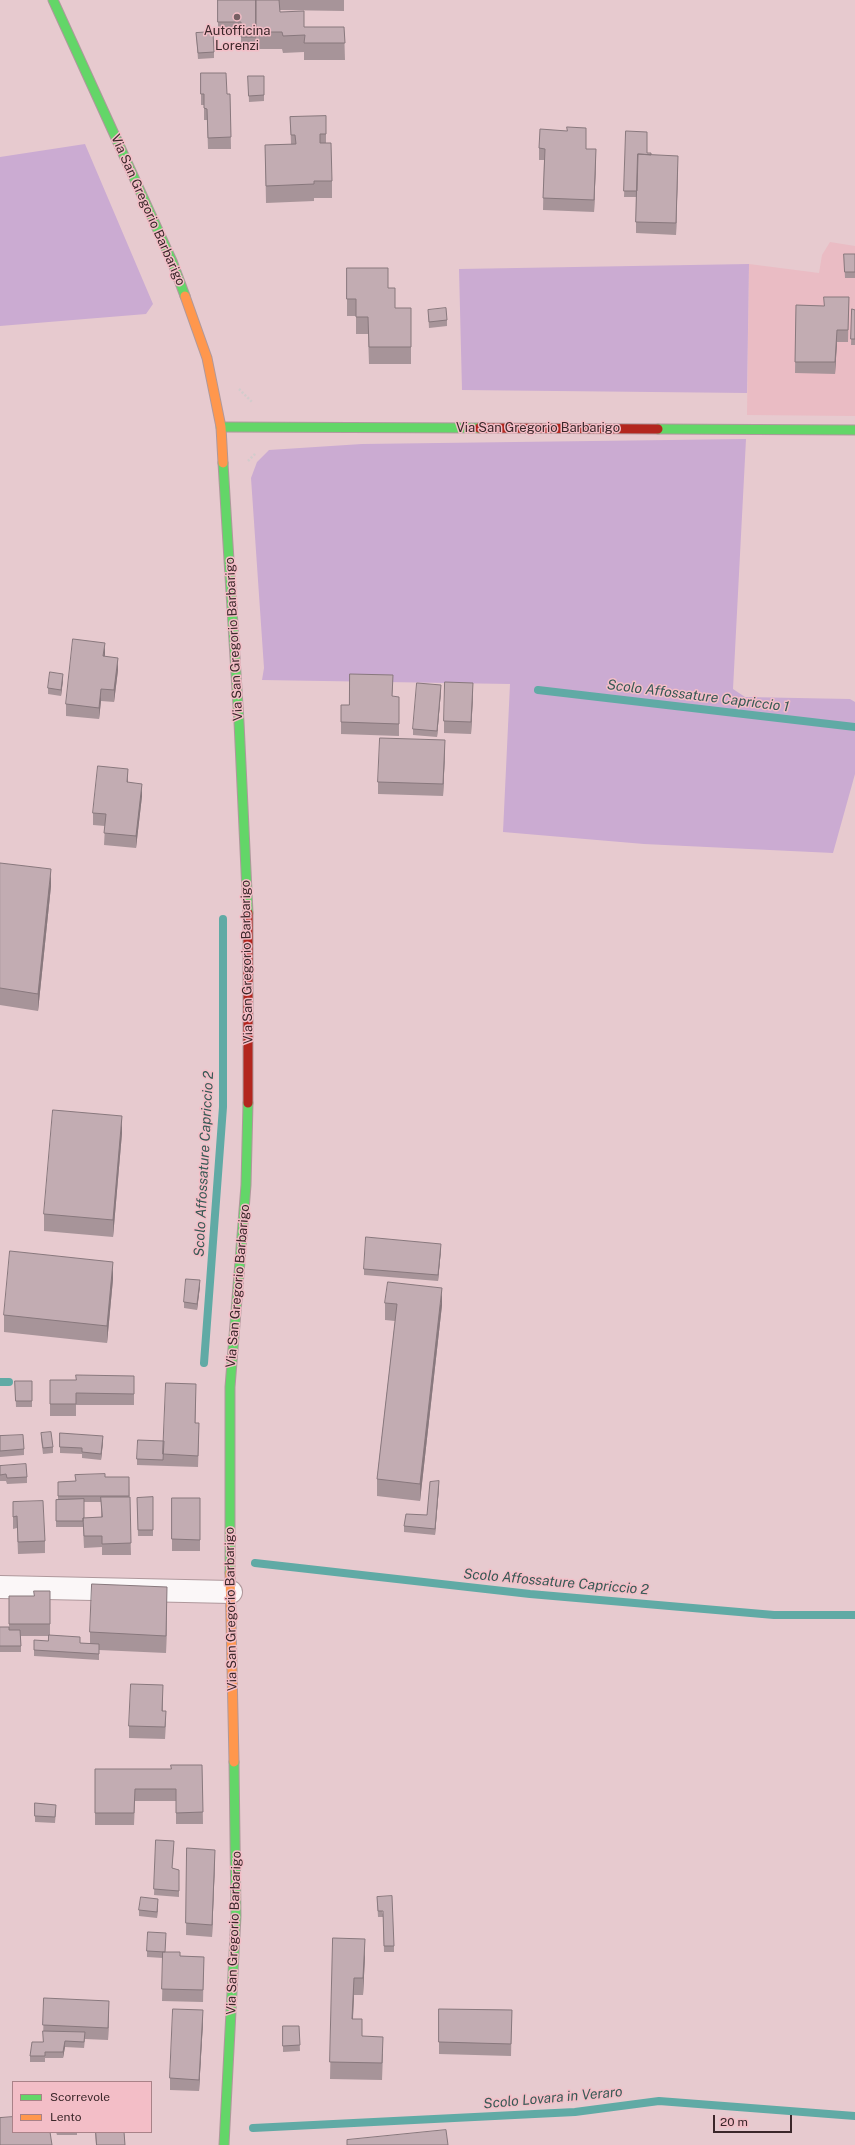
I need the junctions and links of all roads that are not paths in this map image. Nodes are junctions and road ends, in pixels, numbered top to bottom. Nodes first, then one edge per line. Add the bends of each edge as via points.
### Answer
1 (53, 0) edge
2 (221, 427) junction
3 (855, 430) edge
4 (0, 1587) edge
5 (231, 1592) junction
6 (224, 2145) edge

1 - 2 street, Via San Gregorio Barbarigo via 175,268 207,358
2 - 3 street, Via San Gregorio Barbarigo
2 - 5 street, Via San Gregorio Barbarigo via 248,922 249,1072 246,1185 230,1387 228,1465
4 - 5 street
5 - 6 street, Via San Gregorio Barbarigo via 236,1916

